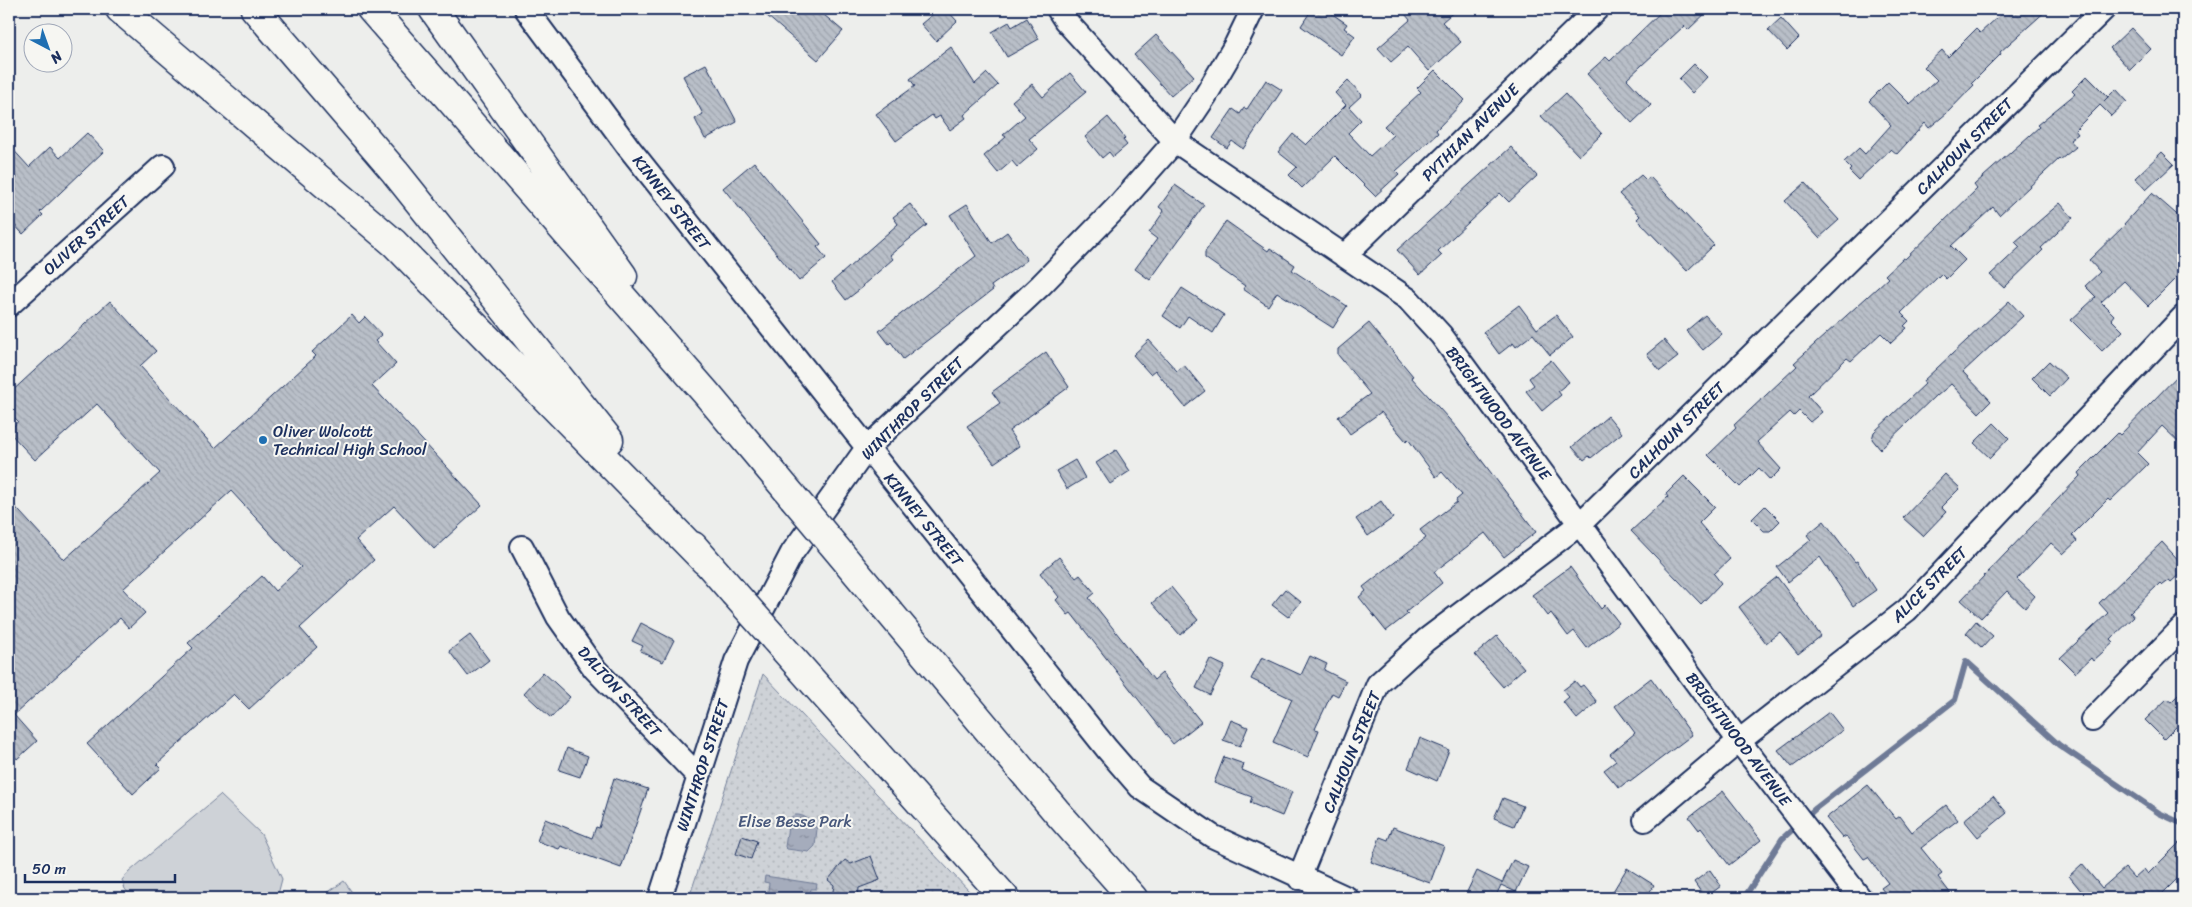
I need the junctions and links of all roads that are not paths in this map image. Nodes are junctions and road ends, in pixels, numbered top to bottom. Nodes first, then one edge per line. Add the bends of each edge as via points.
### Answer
1 (120, 9) edge
2 (255, 9) edge
3 (372, 9) edge
4 (433, 9) edge
5 (526, 9) edge
6 (1058, 9) edge
7 (1253, 9) edge
8 (1596, 9) edge
9 (2104, 9) edge
10 (1175, 140) junction
11 (163, 166) dead end
12 (1344, 256) junction
13 (9, 305) edge
14 (2183, 317) edge
15 (706, 394) junction
16 (867, 448) junction
17 (1581, 524) junction
18 (522, 547) dead end
19 (705, 561) junction
20 (2183, 627) edge
21 (2092, 720) dead end
22 (1739, 741) junction
23 (698, 776) junction
24 (1645, 820) dead end
25 (1299, 878) junction
26 (660, 898) edge
27 (1005, 898) edge
28 (1133, 898) edge
29 (1347, 898) edge
30 (1860, 898) edge

1 - 19 highway via 394,243
2 - 19 highway via 395,172
3 - 15 highway
4 - 15 highway
5 - 16 street, KINNEY STREET via 629,148
6 - 10 street, BRIGHTWOOD AVENUE
7 - 10 street, WINTHROP STREET via 1206,96
8 - 12 street, PYTHIAN AVENUE
9 - 17 street, CALHOUN STREET
10 - 12 street, BRIGHTWOOD AVENUE
10 - 16 street, WINTHROP STREET via 1117,207 1041,285
11 - 13 street, OLIVER STREET
12 - 17 street, BRIGHTWOOD AVENUE via 1408,299 1440,335
14 - 22 street, ALICE STREET via 1908,610
15 - 28 highway, bridge via 1056,811
16 - 23 street, WINTHROP STREET via 792,553 740,652
16 - 25 street, KINNEY STREET via 1140,787 1212,836
17 - 22 street, BRIGHTWOOD AVENUE
17 - 25 street, CALHOUN STREET via 1426,640 1378,684
18 - 23 street, DALTON STREET via 558,617 594,668
19 - 27 highway, bridge
20 - 21 street
22 - 24 street, ALICE STREET
22 - 30 street, BRIGHTWOOD AVENUE
23 - 26 street, WINTHROP STREET
25 - 29 street, KINNEY STREET

